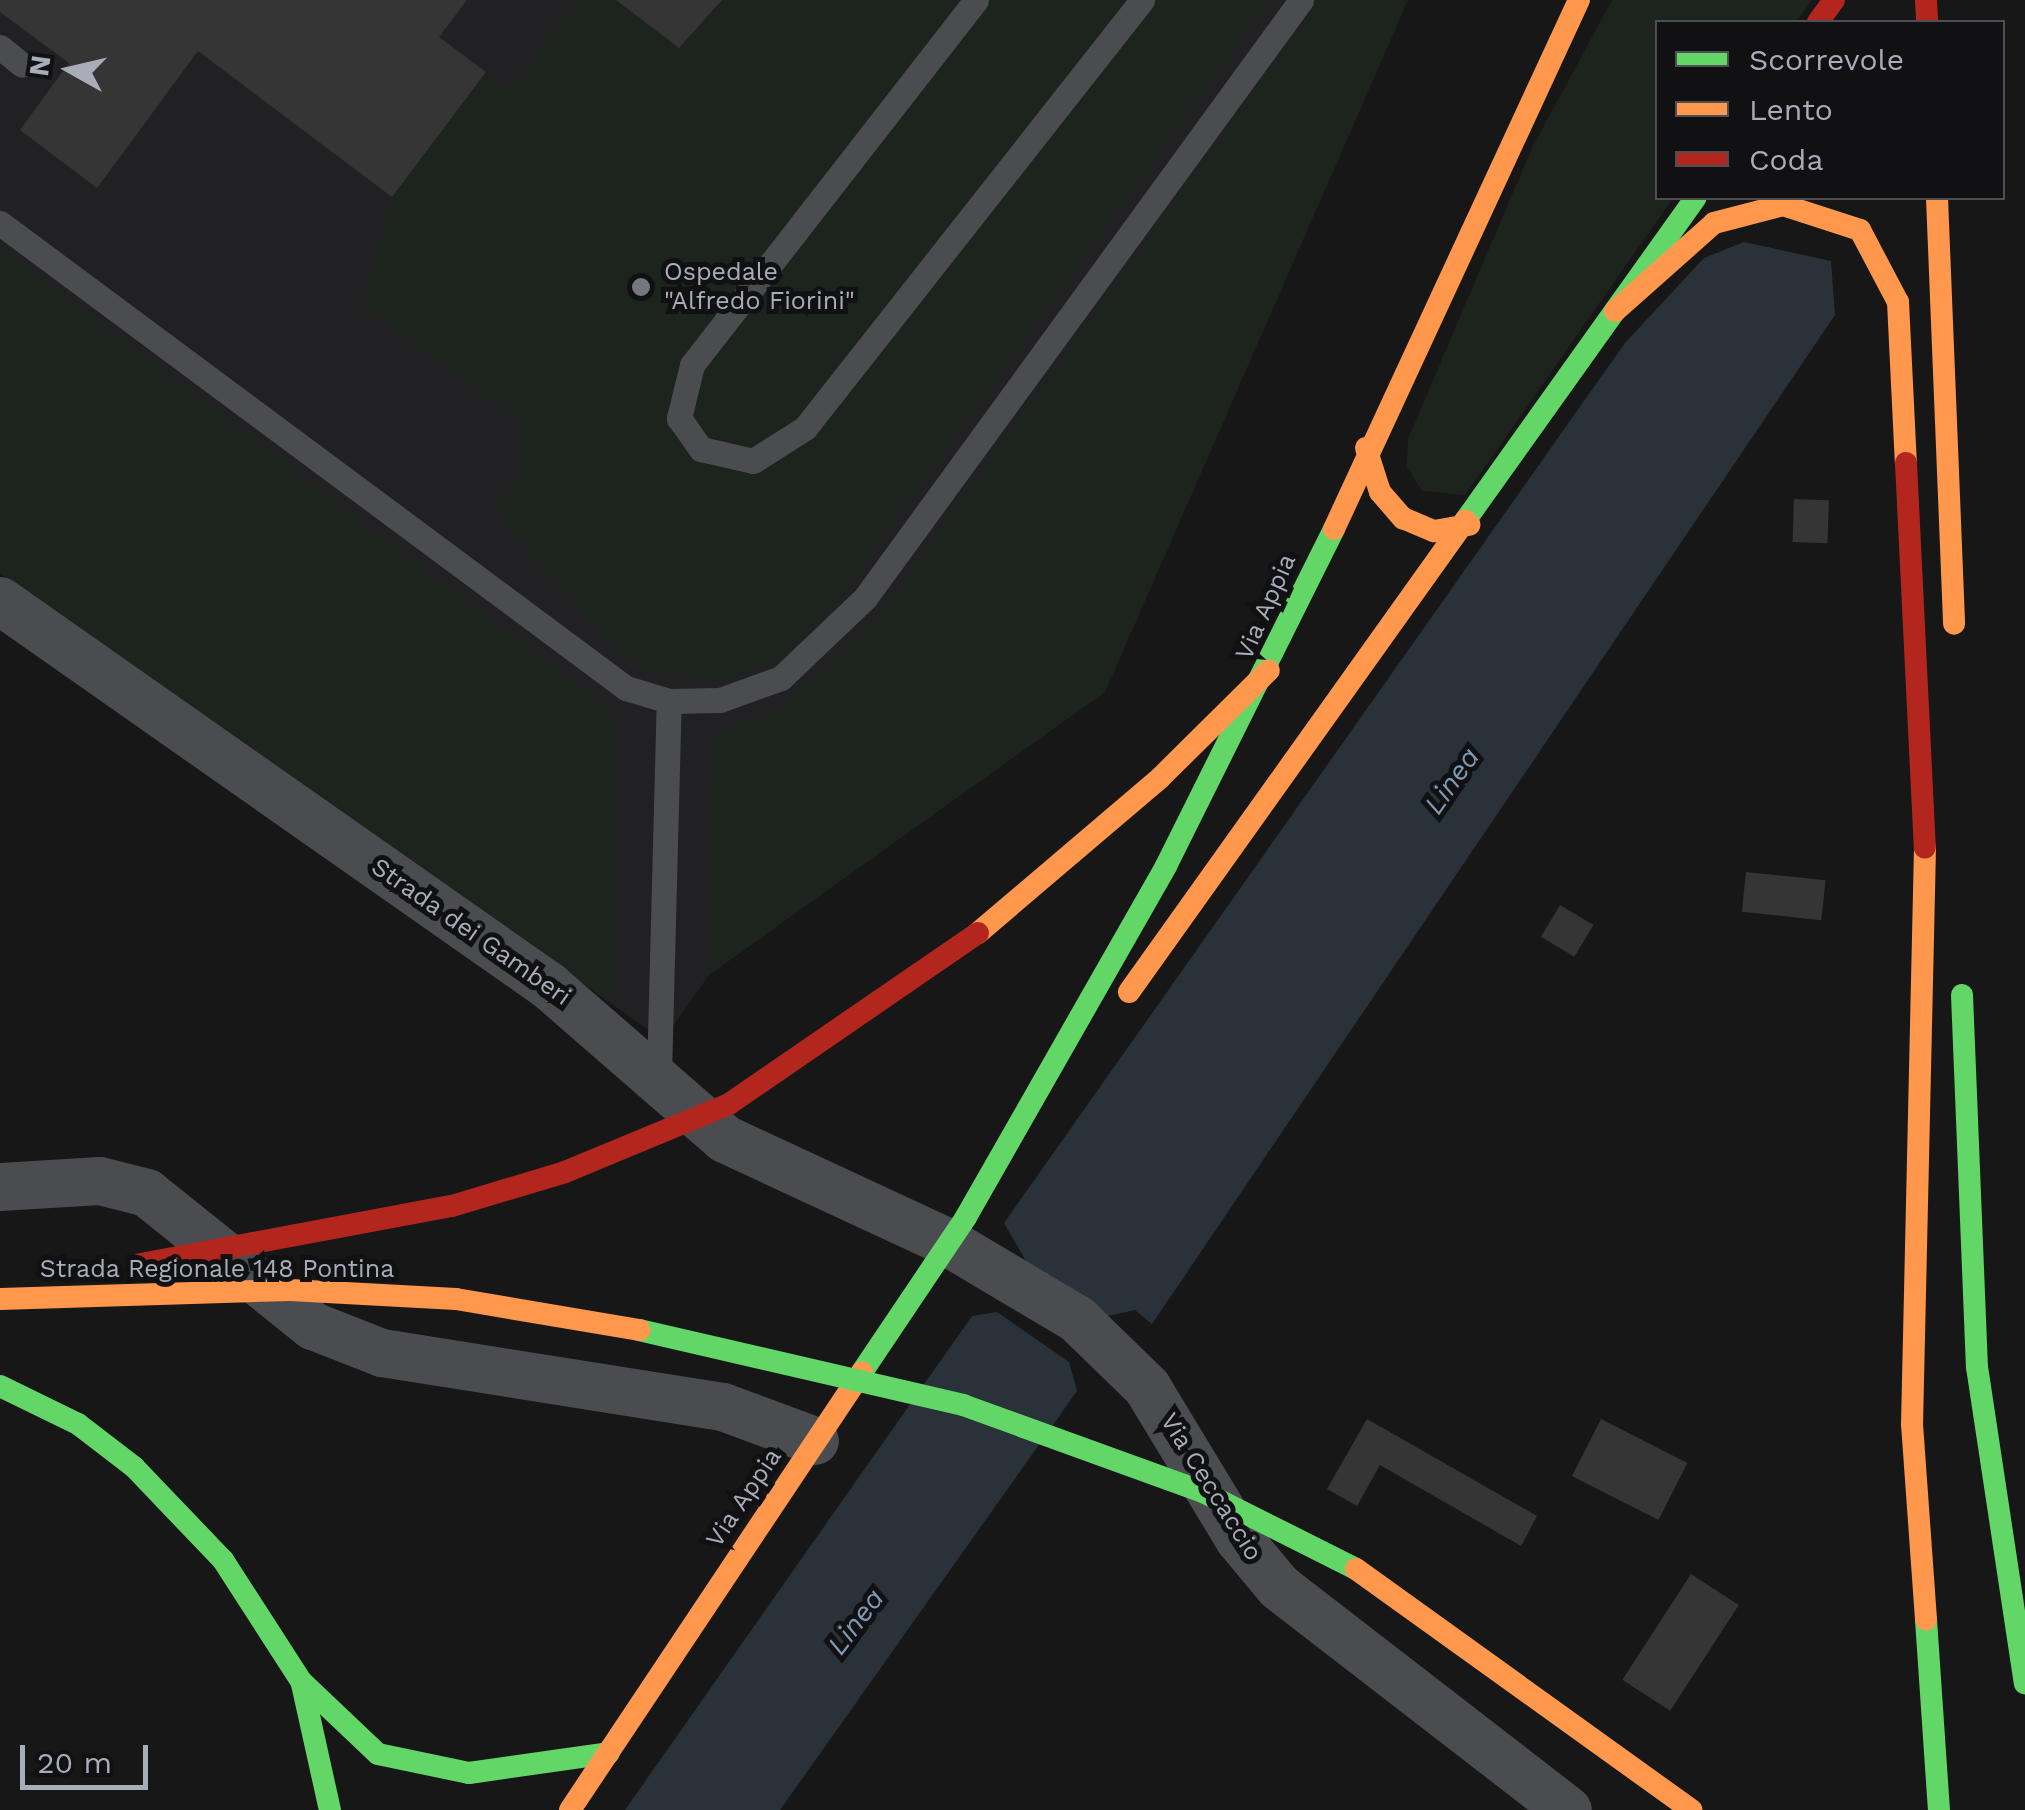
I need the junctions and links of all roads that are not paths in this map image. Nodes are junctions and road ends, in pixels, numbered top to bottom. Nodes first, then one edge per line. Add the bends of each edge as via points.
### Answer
1 (976, 0) edge
2 (1142, 0) edge
3 (1301, 0) edge
4 (1551, 0) edge
5 (1579, 0) edge
6 (0, 47) edge
7 (22, 65) dead end
8 (1522, 110) junction
9 (1694, 200) edge
10 (1937, 200) edge
11 (0, 223) edge
12 (1614, 311) junction
13 (1366, 448) junction
14 (1469, 524) junction
15 (0, 601) edge
16 (1955, 659) dead end
17 (1269, 670) junction
18 (669, 702) junction
19 (1962, 968) dead end
20 (659, 1074) junction
21 (0, 1187) edge
22 (957, 1230) junction
23 (0, 1286) edge
24 (0, 1299) edge
25 (0, 1386) edge
26 (815, 1441) junction
27 (301, 1681) junction
28 (2025, 1683) edge
29 (609, 1753) junction
30 (330, 1810) edge
31 (570, 1810) edge
32 (1568, 1810) edge
33 (1690, 1810) edge
34 (1940, 1810) edge

1 - 2 lane via 692,365 679,418 701,448 752,461 805,428
3 - 18 lane via 844,622 764,688
4 - 8 street
5 - 8 main road, Via Appia
6 - 7 lane
8 - 13 main road, Via Appia
9 - 12 main road, Via Appia
10 - 16 main road
11 - 18 lane via 606,676
12 - 14 main road, Via Appia
12 - 34 main road via 1694,237 1742,212 1803,206 1848,221 1876,249 1898,302 1911,429 1928,1029 1912,1424
13 - 14 main road via 1372,476 1403,518 1434,530
13 - 17 main road, Via Appia
14 - 22 main road, Via Appia
15 - 20 street, Strada dei Gamberi via 549,986
17 - 22 main road, Via Appia
17 - 23 main road, bridge via 1160,778 956,951 729,1104 564,1172 452,1206
18 - 20 lane
19 - 28 main road via 1977,1368
20 - 22 street, Strada dei Gamberi via 740,1148
21 - 26 street via 100,1181 147,1193 313,1326 382,1353 723,1407
22 - 26 main road, Via Appia
22 - 32 street, Via Ceccaccio via 991,1265 1120,1354 1279,1587
24 - 33 main road, Strada Regionale 148 Pontina, bridge via 290,1290 456,1299 748,1348 964,1405 1203,1492 1349,1564 1498,1662
25 - 27 main road via 78,1424 134,1467 223,1560
26 - 29 main road, Via Appia
27 - 29 main road via 378,1754 420,1768 499,1771
27 - 30 main road
29 - 31 main road, Via Appia

